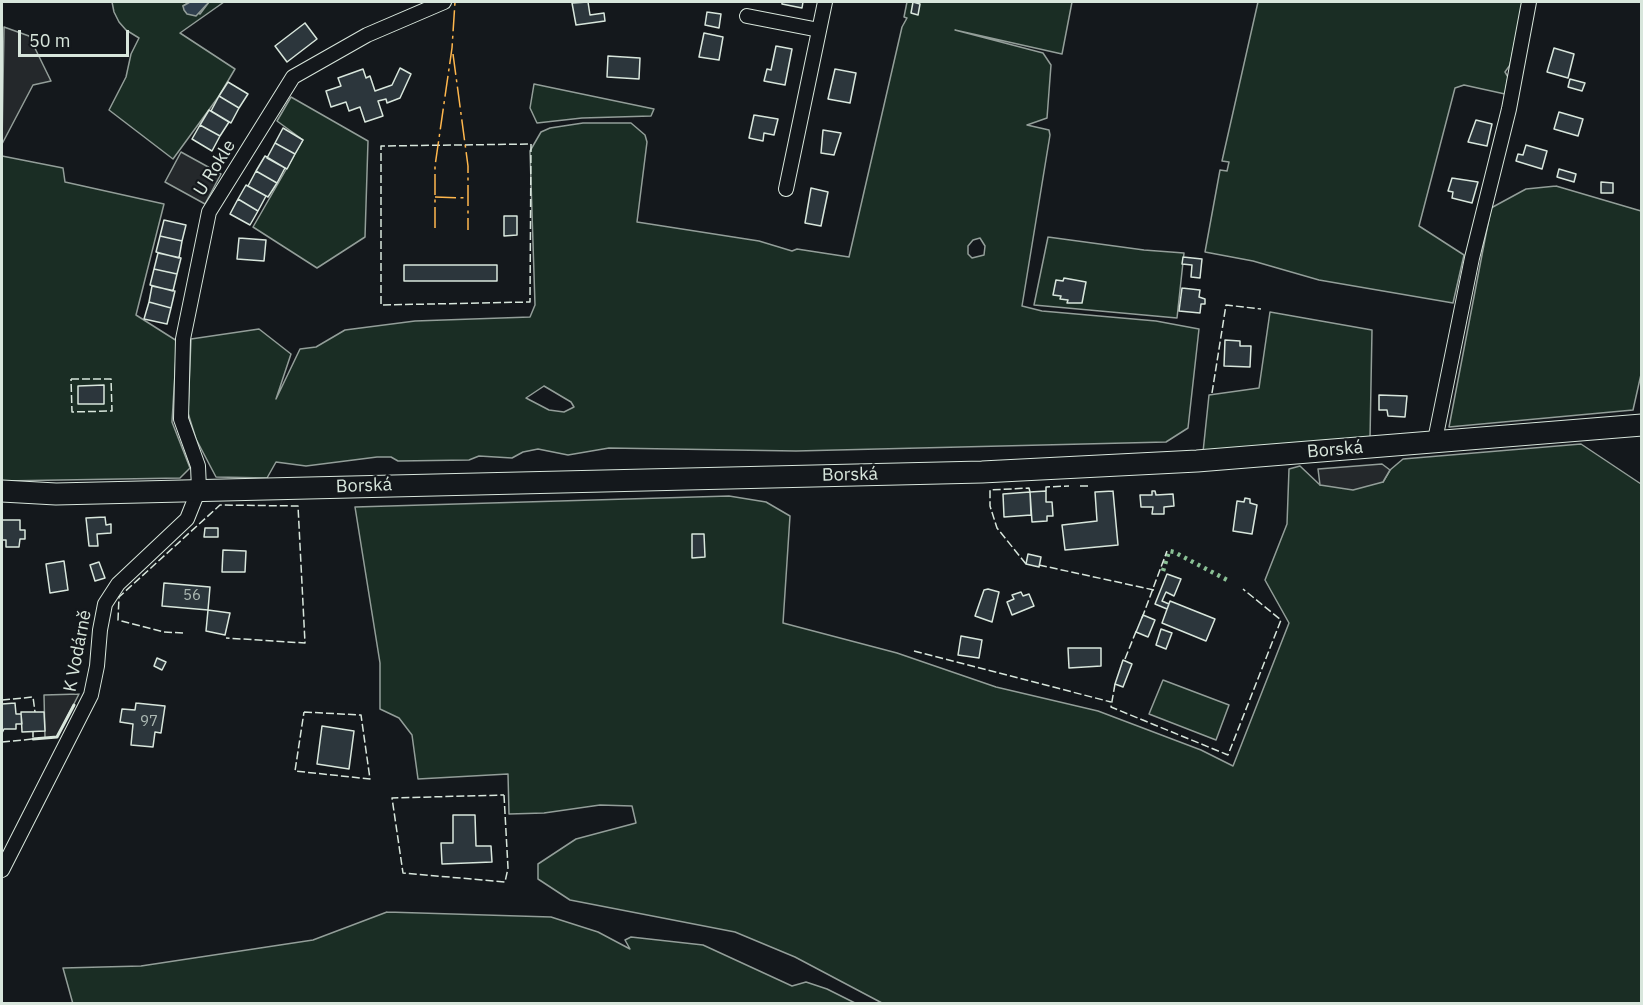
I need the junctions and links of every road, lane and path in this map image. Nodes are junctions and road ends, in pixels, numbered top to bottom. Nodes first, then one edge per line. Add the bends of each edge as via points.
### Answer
1 (444, 2) edge
2 (825, 2) edge
3 (1529, 2) edge
4 (747, 16) dead end
5 (819, 30) junction
6 (786, 189) dead end
7 (1641, 425) edge
8 (1435, 440) junction
9 (199, 489) junction
10 (2, 491) edge
11 (56, 494) junction
12 (2, 501) edge
13 (2, 870) edge

1 - 9 street, U Rokle via 367,34 293,77 209,212 183,339 181,419 198,466
2 - 5 street
3 - 8 street
4 - 5 street
5 - 6 street
7 - 8 main road, Borská
8 - 9 main road, Borská via 1197,461 982,472
9 - 11 main road, Borská
9 - 13 street, K Vodárně via 187,519 118,584 105,604 91,695
10 - 11 main road, Borská
11 - 12 main road, Borská

